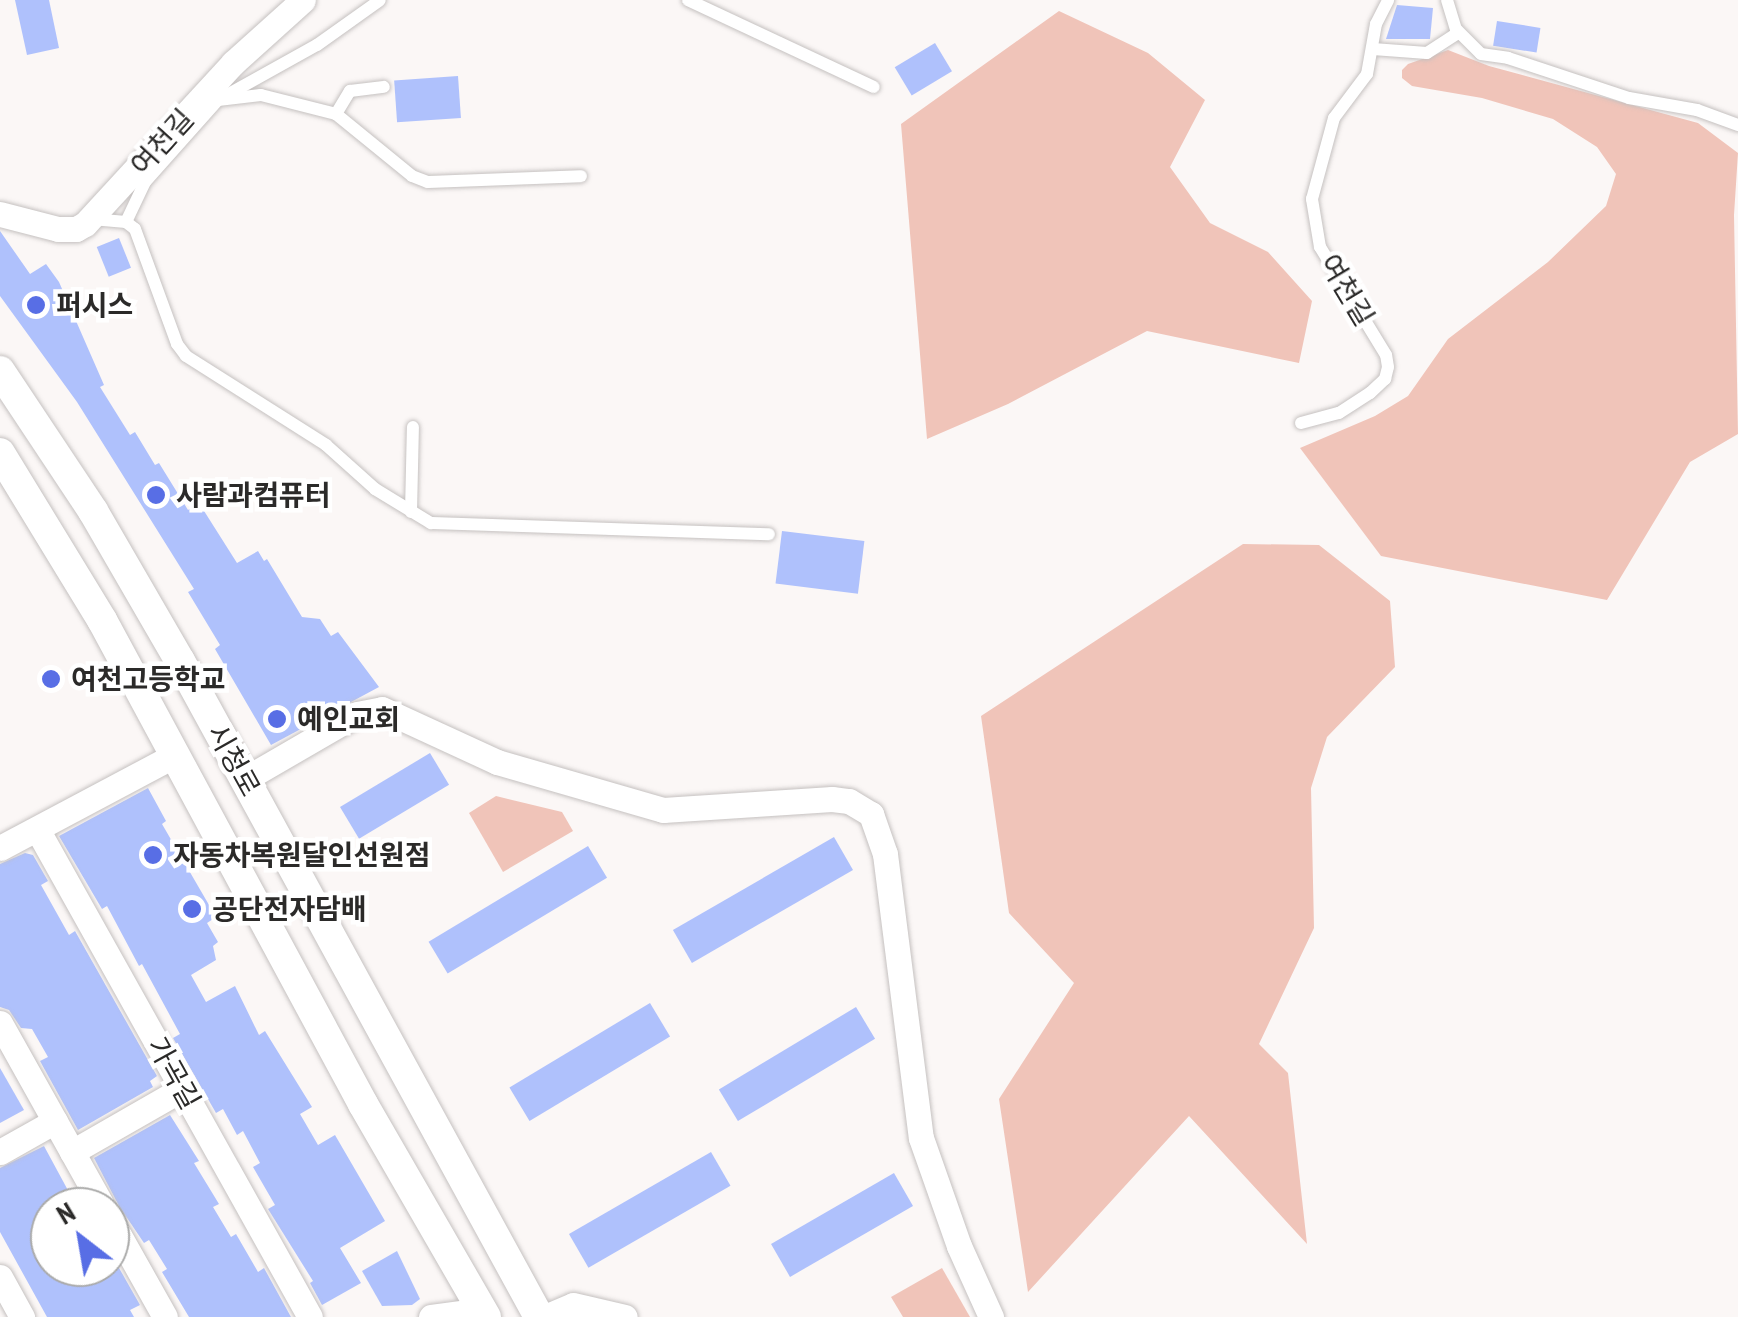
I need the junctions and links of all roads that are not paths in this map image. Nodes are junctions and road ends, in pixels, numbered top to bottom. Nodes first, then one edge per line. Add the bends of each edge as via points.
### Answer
1 (303, 0) edge
2 (380, 0) edge
3 (688, 0) edge
4 (1388, 0) edge
5 (1448, 0) edge
6 (1458, 34) junction
7 (1373, 50) junction
8 (874, 86) dead end
9 (384, 87) dead end
10 (218, 100) junction
11 (336, 114) junction
12 (1738, 125) edge
13 (581, 176) dead end
14 (0, 214) edge
15 (92, 218) junction
16 (126, 222) junction
17 (0, 370) edge
18 (1301, 423) dead end
19 (414, 428) dead end
20 (0, 453) edge
21 (412, 512) junction
22 (769, 534) dead end
23 (175, 755) junction
24 (245, 779) junction
25 (37, 828) junction
26 (0, 848) edge
27 (0, 1024) edge
28 (406, 1078) junction
29 (182, 1088) junction
30 (363, 1104) junction
31 (55, 1122) junction
32 (0, 1152) edge
33 (72, 1152) junction
34 (92, 1187) edge
35 (130, 1255) edge
36 (0, 1278) edge
37 (484, 1314) edge
38 (22, 1317) edge
39 (165, 1317) edge
40 (310, 1317) edge
41 (430, 1317) edge
42 (542, 1317) edge
43 (625, 1317) edge
44 (991, 1317) edge

1 - 15 street, 여천길 via 234,64
2 - 10 lane via 317,45
3 - 8 lane
4 - 7 lane, 여천길
5 - 6 lane
6 - 7 lane via 1427,53
6 - 12 lane via 1481,54
7 - 18 lane, 여천길 via 1367,74 1334,118 1313,186 1312,213 1320,246 1388,366 1370,393 1339,413
9 - 11 lane via 350,91
10 - 11 lane via 261,95
10 - 16 lane via 145,182
11 - 13 lane via 418,180
14 - 15 street via 67,230
15 - 16 lane
16 - 21 lane via 135,229 186,356 326,445
17 - 24 street, 시청로 via 111,541
19 - 21 lane
20 - 23 street, 시청로
21 - 22 lane via 444,526
23 - 25 street
23 - 30 street, 시청로
24 - 28 street, 시청로
24 - 44 street via 357,714 382,709 497,762 662,810 832,798 871,814 885,854 920,1138
25 - 26 street
25 - 29 street, 가곡길
27 - 31 street
28 - 30 street
28 - 42 street, 시청로
29 - 33 street
29 - 40 street, 가곡길
30 - 37 street, 시청로
31 - 32 street
31 - 33 street
33 - 34 street
35 - 39 street
36 - 38 street
37 - 41 street
42 - 43 street via 573,1306

